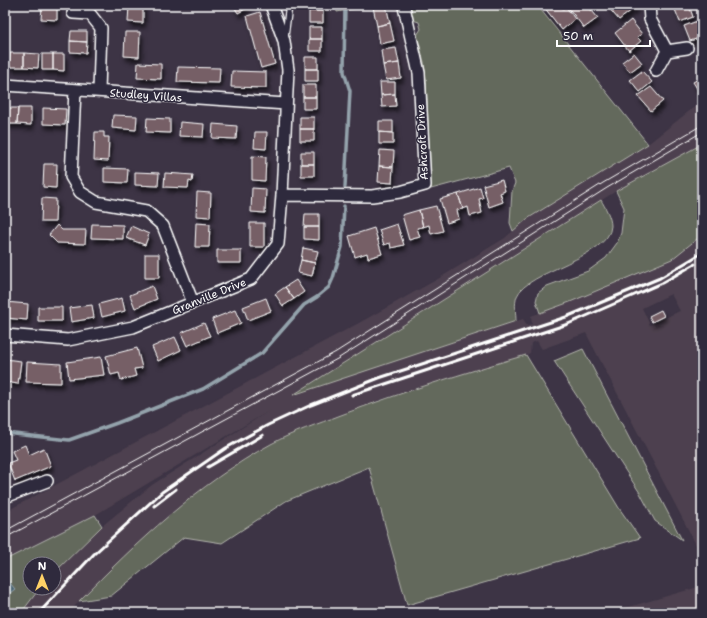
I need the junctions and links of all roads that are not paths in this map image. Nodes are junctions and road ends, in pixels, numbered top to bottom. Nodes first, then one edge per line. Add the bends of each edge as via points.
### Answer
1 (271, 5) edge
2 (289, 5) edge
3 (649, 5) edge
4 (404, 7) dead end
5 (73, 13) dead end
6 (284, 41) junction
7 (687, 48) dead end
8 (667, 51) junction
9 (656, 71) dead end
10 (5, 85) edge
11 (75, 90) junction
12 (99, 92) junction
13 (286, 104) junction
14 (282, 195) junction
15 (193, 303) junction
16 (5, 335) edge
17 (47, 480) dead end
18 (5, 497) edge

1 - 6 street, Granville Drive
2 - 6 lane
3 - 8 street via 650,19
4 - 14 street, Ashcroft Drive via 413,27 419,74 425,185 372,196
5 - 12 street, Studley Villas via 90,14 101,28
6 - 13 street, Granville Drive via 288,70
7 - 8 street
8 - 9 street
10 - 11 street, Studley Villas
11 - 12 street, Studley Villas
11 - 15 street via 71,177 80,192 96,202 146,211 163,226
12 - 13 street, Studley Villas
13 - 14 street, Granville Drive
14 - 15 street, Granville Drive via 278,244 251,279
15 - 16 street, Granville Drive via 134,327 68,340
17 - 18 street

